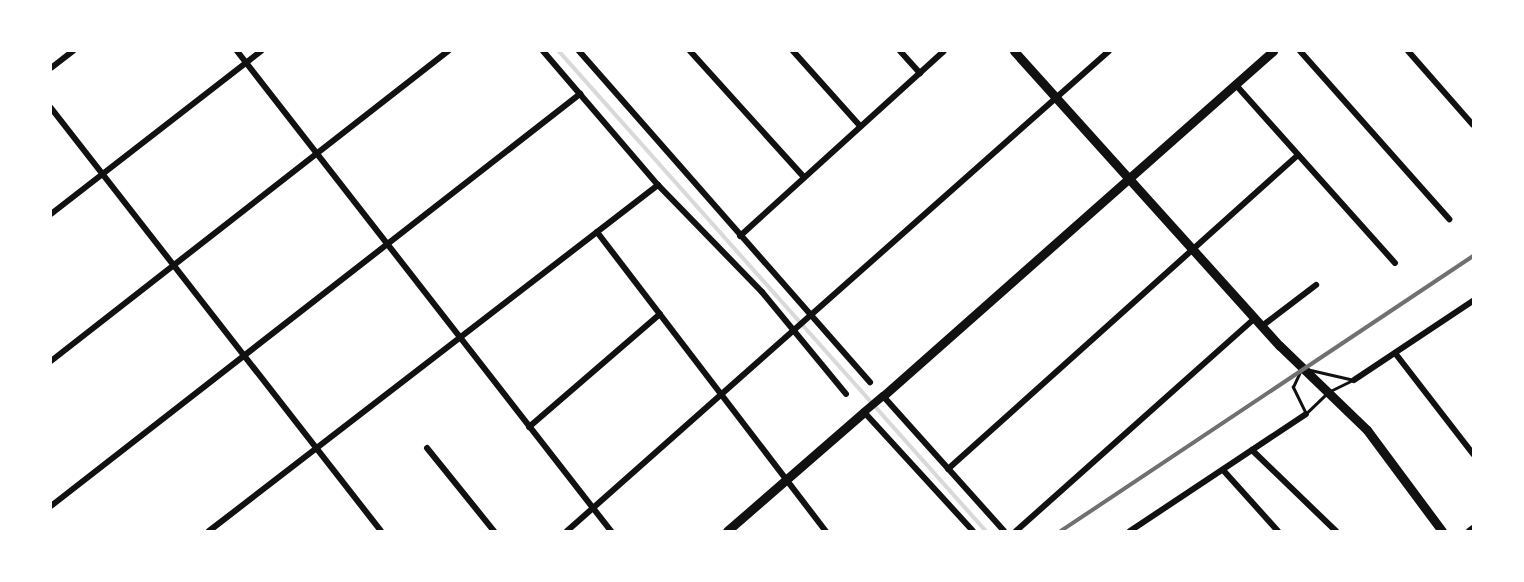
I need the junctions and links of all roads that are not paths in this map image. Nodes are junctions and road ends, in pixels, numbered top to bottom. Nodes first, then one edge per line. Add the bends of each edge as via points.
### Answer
1 (73, 51) edge
2 (237, 51) edge
3 (261, 51) edge
4 (448, 51) edge
5 (543, 51) edge
6 (580, 51) edge
7 (690, 51) edge
8 (793, 51) edge
9 (900, 51) edge
10 (944, 51) edge
11 (1014, 51) edge
12 (1109, 51) edge
13 (1273, 51) edge
14 (1300, 51) edge
15 (1408, 51) edge
16 (246, 62) junction
17 (51, 68) edge
18 (920, 72) junction
19 (1235, 84) junction
20 (580, 94) junction
21 (1057, 97) junction
22 (51, 108) edge
23 (1473, 125) edge
24 (860, 126) junction
25 (317, 153) junction
26 (1298, 155) junction
27 (102, 174) junction
28 (804, 177) junction
29 (1129, 178) junction
30 (658, 185) junction
31 (51, 214) edge
32 (1449, 219) dead end
33 (597, 232) junction
34 (740, 236) junction
35 (387, 244) junction
36 (1193, 249) junction
37 (1395, 263) dead end
38 (173, 265) junction
39 (1316, 285) dead end
40 (1473, 301) edge
41 (660, 314) junction
42 (812, 316) junction
43 (1255, 318) junction
44 (1262, 326) junction
45 (794, 332) junction
46 (460, 337) junction
47 (1395, 353) junction
48 (244, 355) junction
49 (51, 361) edge
50 (1354, 380) road end
51 (870, 382) dead end
52 (846, 394) dead end
53 (722, 396) junction
54 (883, 396) junction
55 (864, 412) junction
56 (1306, 414) road end
57 (529, 427) junction
58 (316, 448) junction
59 (427, 448) dead end
60 (1252, 450) junction
61 (1473, 454) edge
62 (948, 469) junction
63 (1223, 470) junction
64 (786, 480) junction
65 (51, 506) edge
66 (593, 508) junction
67 (1473, 528) edge
68 (209, 531) edge
69 (381, 531) edge
70 (494, 531) edge
71 (567, 531) edge
72 (611, 531) edge
73 (727, 531) edge
74 (826, 531) edge
75 (973, 531) edge
76 (1004, 531) edge
77 (1016, 531) edge
78 (1130, 531) edge
79 (1278, 531) edge
80 (1336, 531) edge
81 (1442, 531) edge
82 (1469, 531) edge

1 - 17 street
2 - 16 street
3 - 16 street
4 - 25 street
5 - 20 street
6 - 34 street
7 - 28 street
8 - 24 street
9 - 18 street
10 - 18 street
11 - 21 main road
12 - 21 street
13 - 19 main road
14 - 32 street
15 - 23 street
16 - 25 street
16 - 27 street
18 - 24 street
19 - 26 street
19 - 29 main road
20 - 30 street
20 - 35 street
21 - 29 main road
21 - 42 street
22 - 27 street
24 - 28 street
25 - 35 street
25 - 38 street
26 - 36 street
26 - 37 street
27 - 31 street
27 - 38 street
28 - 34 street
29 - 36 main road
29 - 54 main road
30 - 33 street
30 - 45 street
33 - 41 street
33 - 46 street
34 - 42 street
35 - 46 street
35 - 48 street
36 - 43 main road
36 - 62 street
38 - 48 street
38 - 49 street
39 - 44 street
40 - 47 street
41 - 53 street
41 - 57 street
42 - 45 street
42 - 51 street
43 - 44 main road
43 - 77 street
44 - 81 main road via 1367,430
45 - 52 street
45 - 53 street
46 - 57 street
46 - 58 street
47 - 50 street
47 - 61 street
48 - 58 street
48 - 65 street
53 - 64 street
53 - 66 street
54 - 55 street
54 - 62 street
55 - 64 main road
55 - 75 street
56 - 60 street
57 - 66 street
58 - 68 street
58 - 69 street
59 - 70 street
60 - 63 street
60 - 80 street
62 - 76 street
63 - 78 street
63 - 79 street
64 - 73 main road
64 - 74 street
66 - 71 street
66 - 72 street
67 - 82 street

